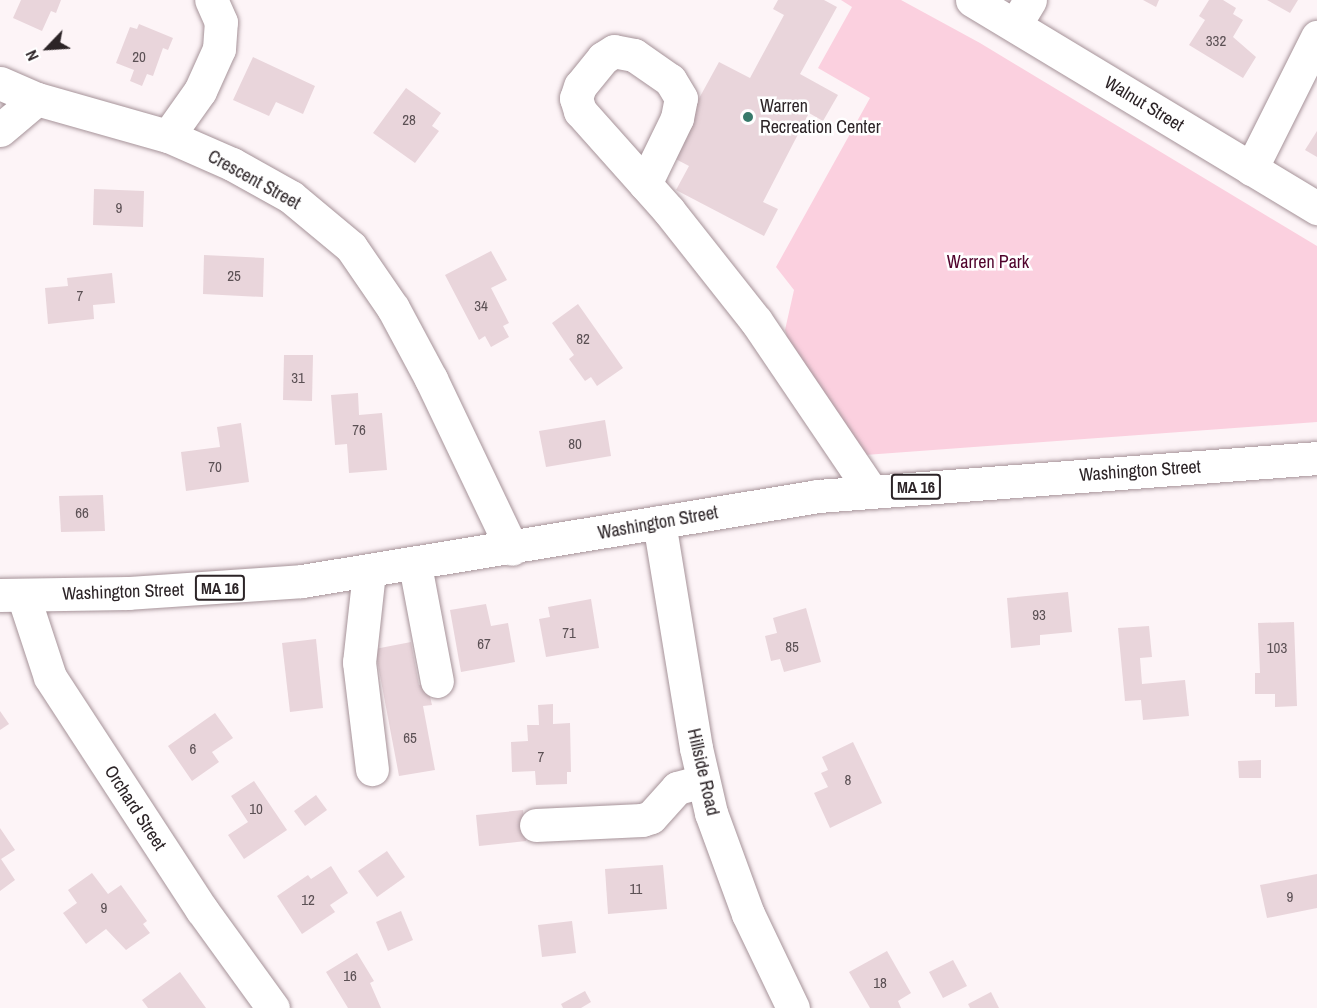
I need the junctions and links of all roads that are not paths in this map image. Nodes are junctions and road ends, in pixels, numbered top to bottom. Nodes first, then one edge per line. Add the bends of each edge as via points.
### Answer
1 (211, 0) edge
2 (972, 0) edge
3 (1022, 12) edge
4 (1317, 37) edge
5 (0, 83) edge
6 (37, 99) junction
7 (0, 130) edge
8 (168, 136) junction
9 (1251, 169) junction
10 (645, 184) dead end
11 (1317, 208) edge
12 (1317, 458) edge
13 (871, 491) junction
14 (659, 522) junction
15 (512, 549) junction
16 (415, 565) junction
17 (369, 572) junction
18 (11, 595) edge
19 (436, 681) dead end
20 (372, 768) dead end
21 (703, 781) junction
22 (536, 825) dead end
23 (273, 1008) edge
24 (793, 1008) edge

1 - 8 street via 221,22 219,50 200,92
2 - 3 street, Walnut Street
3 - 9 street, Walnut Street
4 - 9 street
5 - 6 street, Crescent Street
6 - 7 street
6 - 8 street, Crescent Street
8 - 15 street, Crescent Street via 232,164 291,197 351,247 393,308 431,379
9 - 11 street, Walnut Street
10 - 13 street via 756,321
12 - 13 street, Washington Street / MA 16
13 - 14 street, Washington Street / MA 16
14 - 15 street, Washington Street / MA 16
14 - 21 street, Hillside Road
15 - 16 street, Washington Street / MA 16
16 - 17 street, Washington Street / MA 16
16 - 19 street
17 - 18 street, Washington Street / MA 16 via 225,588
17 - 20 street via 359,662
18 - 23 street, Orchard Street via 50,676 202,910
21 - 22 street via 677,788 651,817 642,820
21 - 24 street, Hillside Road via 737,887

